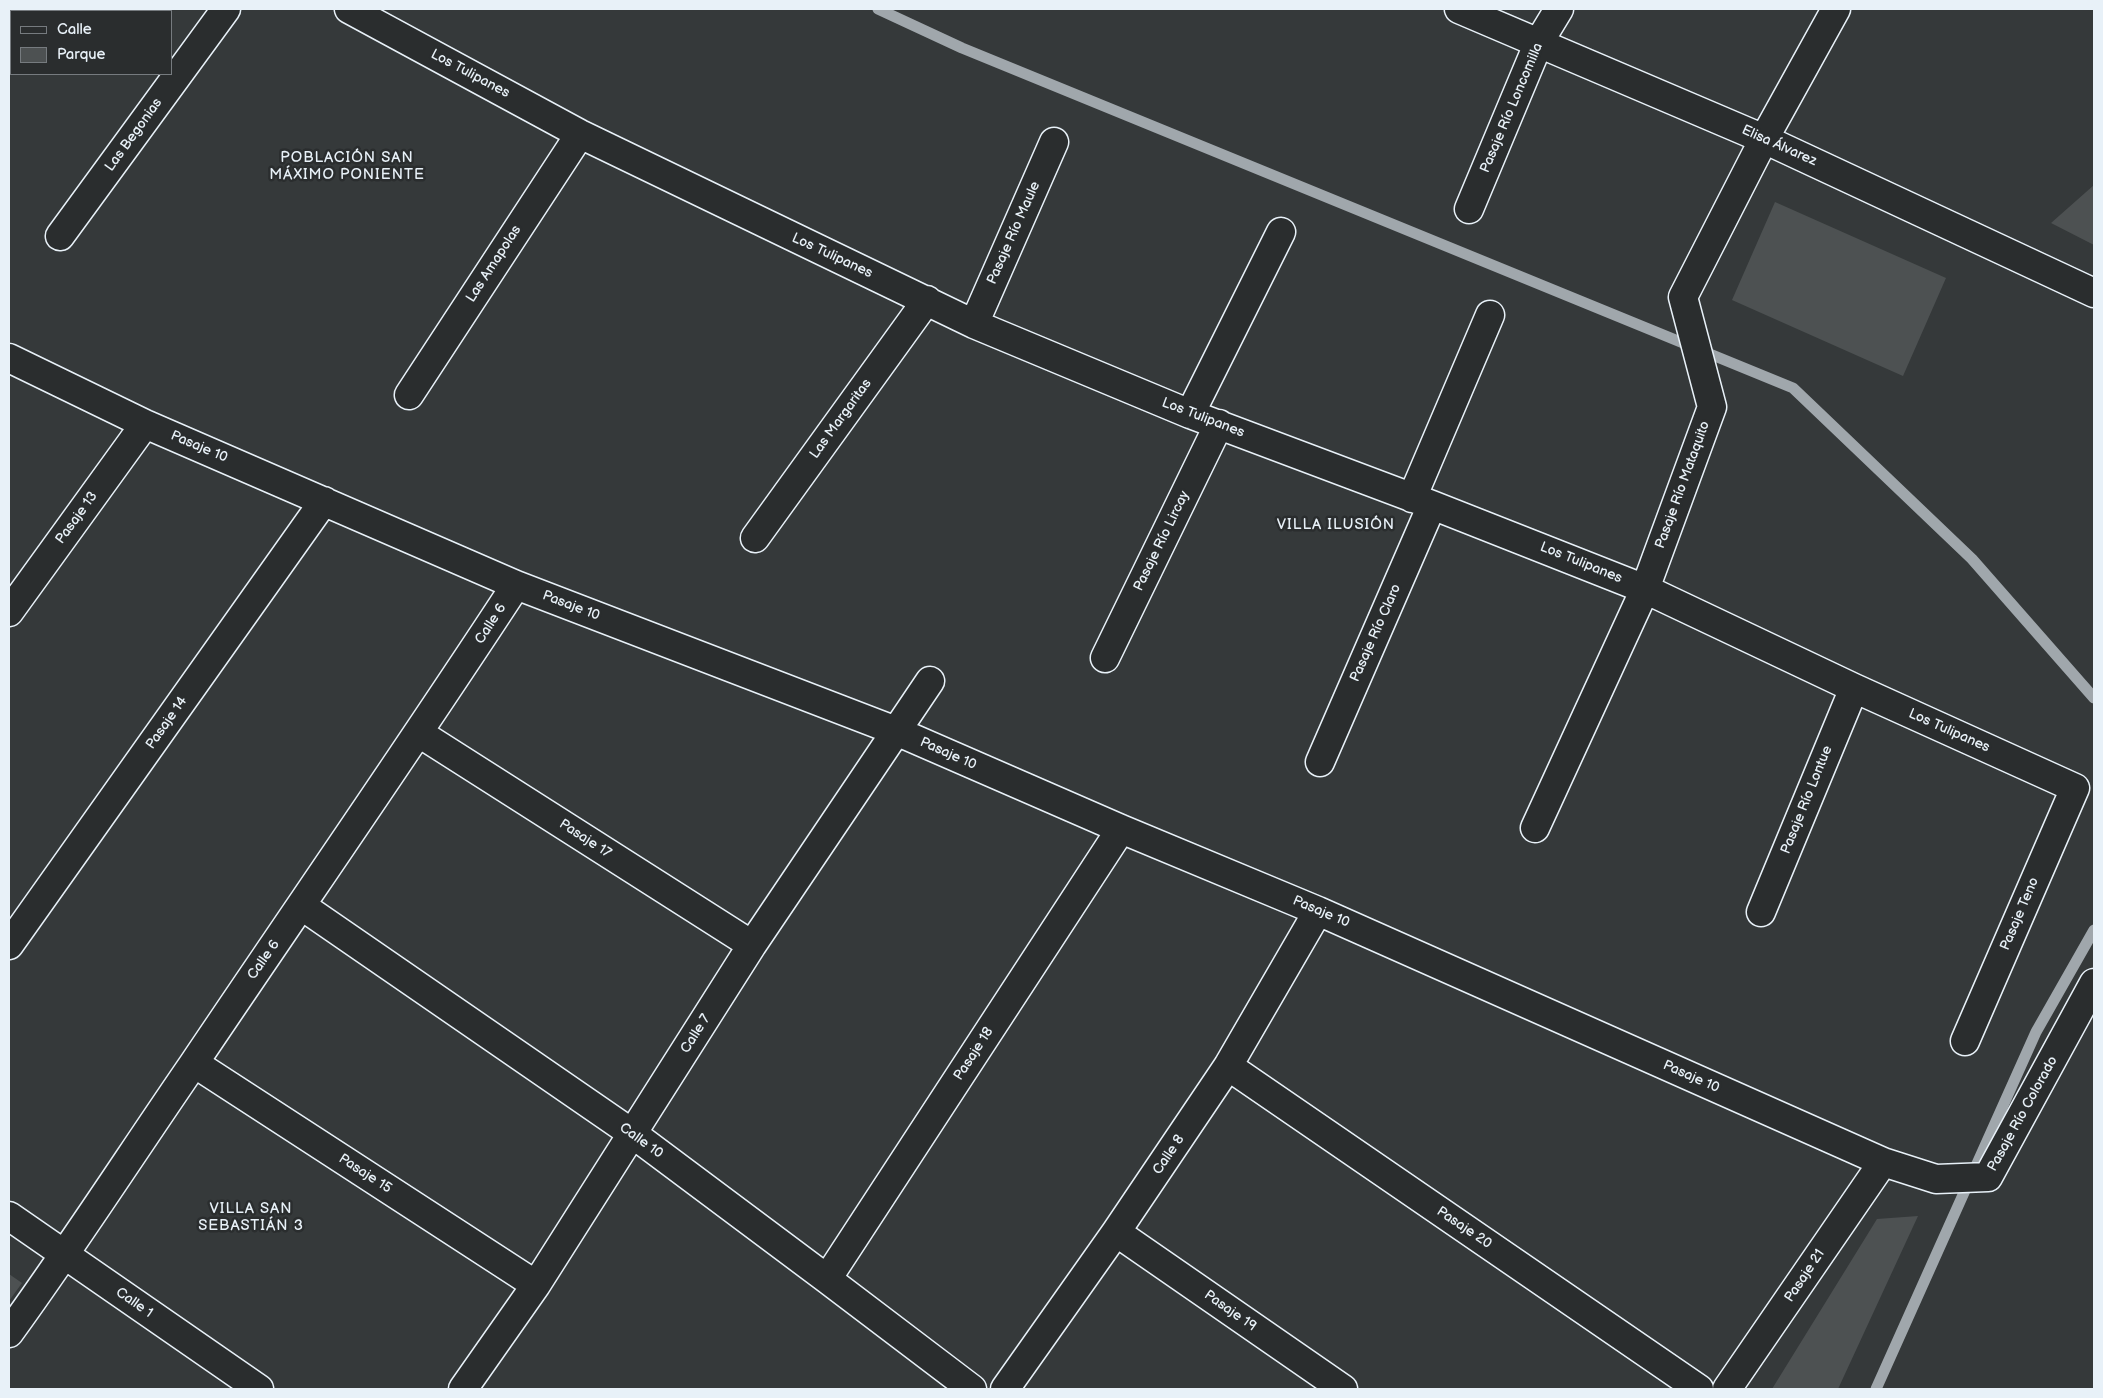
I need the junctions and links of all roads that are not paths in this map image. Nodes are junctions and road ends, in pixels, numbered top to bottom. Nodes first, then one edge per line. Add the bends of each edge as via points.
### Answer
1 (226, 9) edge
2 (349, 9) edge
3 (1459, 9) edge
4 (1559, 9) edge
5 (1836, 9) edge
6 (1539, 42) junction
7 (580, 134) junction
8 (1764, 139) junction
9 (1054, 142) dead end
10 (1468, 209) dead end
11 (1281, 232) dead end
12 (60, 236) dead end
13 (2094, 293) edge
14 (927, 300) junction
15 (1490, 315) dead end
16 (974, 324) junction
17 (9, 358) edge
18 (409, 395) dead end
19 (1190, 414) junction
20 (145, 424) junction
21 (1219, 424) junction
22 (324, 501) junction
23 (1422, 501) junction
24 (755, 538) dead end
25 (516, 585) junction
26 (1645, 589) junction
27 (9, 612) edge
28 (1105, 658) dead end
29 (930, 681) dead end
30 (1854, 688) junction
31 (896, 731) junction
32 (419, 733) junction
33 (1320, 762) dead end
34 (2075, 788) joint
35 (1534, 828) dead end
36 (1120, 829) junction
37 (302, 906) junction
38 (1318, 911) junction
39 (1761, 912) dead end
40 (9, 945) edge
41 (752, 945) junction
42 (2094, 983) edge
43 (1965, 1041) dead end
44 (194, 1063) junction
45 (1228, 1066) junction
46 (633, 1134) junction
47 (1883, 1162) junction
48 (9, 1216) edge
49 (1116, 1232) junction
50 (65, 1255) junction
51 (827, 1278) junction
52 (536, 1284) junction
53 (9, 1333) edge
54 (259, 1389) edge
55 (463, 1389) edge
56 (972, 1389) edge
57 (1005, 1389) edge
58 (1344, 1389) edge
59 (1699, 1389) edge
60 (1727, 1389) edge

1 - 12 street, Las Begonias
2 - 7 street, Los Tulipanes
3 - 6 street, Elisa Álvarez
4 - 6 street, Pasaje Río Loncomilla
5 - 8 street, Pasaje Río Mataquito
6 - 8 street, Elisa Álvarez
6 - 10 street, Pasaje Río Loncomilla
7 - 14 street, Los Tulipanes
7 - 18 street, Las Amapolas
8 - 13 street, Elisa Álvarez
8 - 26 street, Pasaje Río Mataquito via 1683,297 1712,407
9 - 16 street, Pasaje Río Maule
11 - 19 street
14 - 16 street, Los Tulipanes
14 - 24 street, Las Margaritas
15 - 23 street, Pasaje Río Claro
16 - 19 street, Los Tulipanes
17 - 20 street, Pasaje 10
19 - 21 street, Los Tulipanes
20 - 22 street, Pasaje 10
20 - 27 street, Pasaje 13
21 - 23 street, Los Tulipanes
21 - 28 street, Pasaje Río Lircay
22 - 25 street, Pasaje 10
22 - 40 street, Pasaje 14
23 - 26 street, Los Tulipanes
23 - 33 street, Pasaje Río Claro
25 - 31 street, Pasaje 10
25 - 32 street, Calle 6
26 - 30 street, Los Tulipanes
26 - 35 street, Pasaje Río Mataquito
29 - 31 street, Calle 7
30 - 34 street, Los Tulipanes
30 - 39 street, Pasaje Río Lontue
31 - 36 street, Pasaje 10
31 - 41 street, Calle 7
32 - 37 street, Calle 6
32 - 41 street, Pasaje 17
34 - 43 street, Pasaje Teno
36 - 38 street, Pasaje 10
36 - 51 street, Pasaje 18
37 - 44 street, Calle 6
37 - 46 street, Calle 10
38 - 45 street, Calle 8
38 - 47 street, Pasaje 10
41 - 46 street, Calle 7
42 - 47 street, Pasaje Río Colorado via 1988,1178 1936,1179
44 - 50 street, Calle 6
44 - 52 street, Pasaje 15
45 - 49 street, Calle 8
45 - 59 street, Pasaje 20
46 - 51 street, Calle 10
46 - 52 street, Calle 7
47 - 60 street, Pasaje 21
48 - 50 street, Calle 1
49 - 57 street, Calle 8
49 - 58 street, Pasaje 19
50 - 53 street, Calle 6
50 - 54 street, Calle 1
51 - 56 street, Calle 10
52 - 55 street, Calle 7

